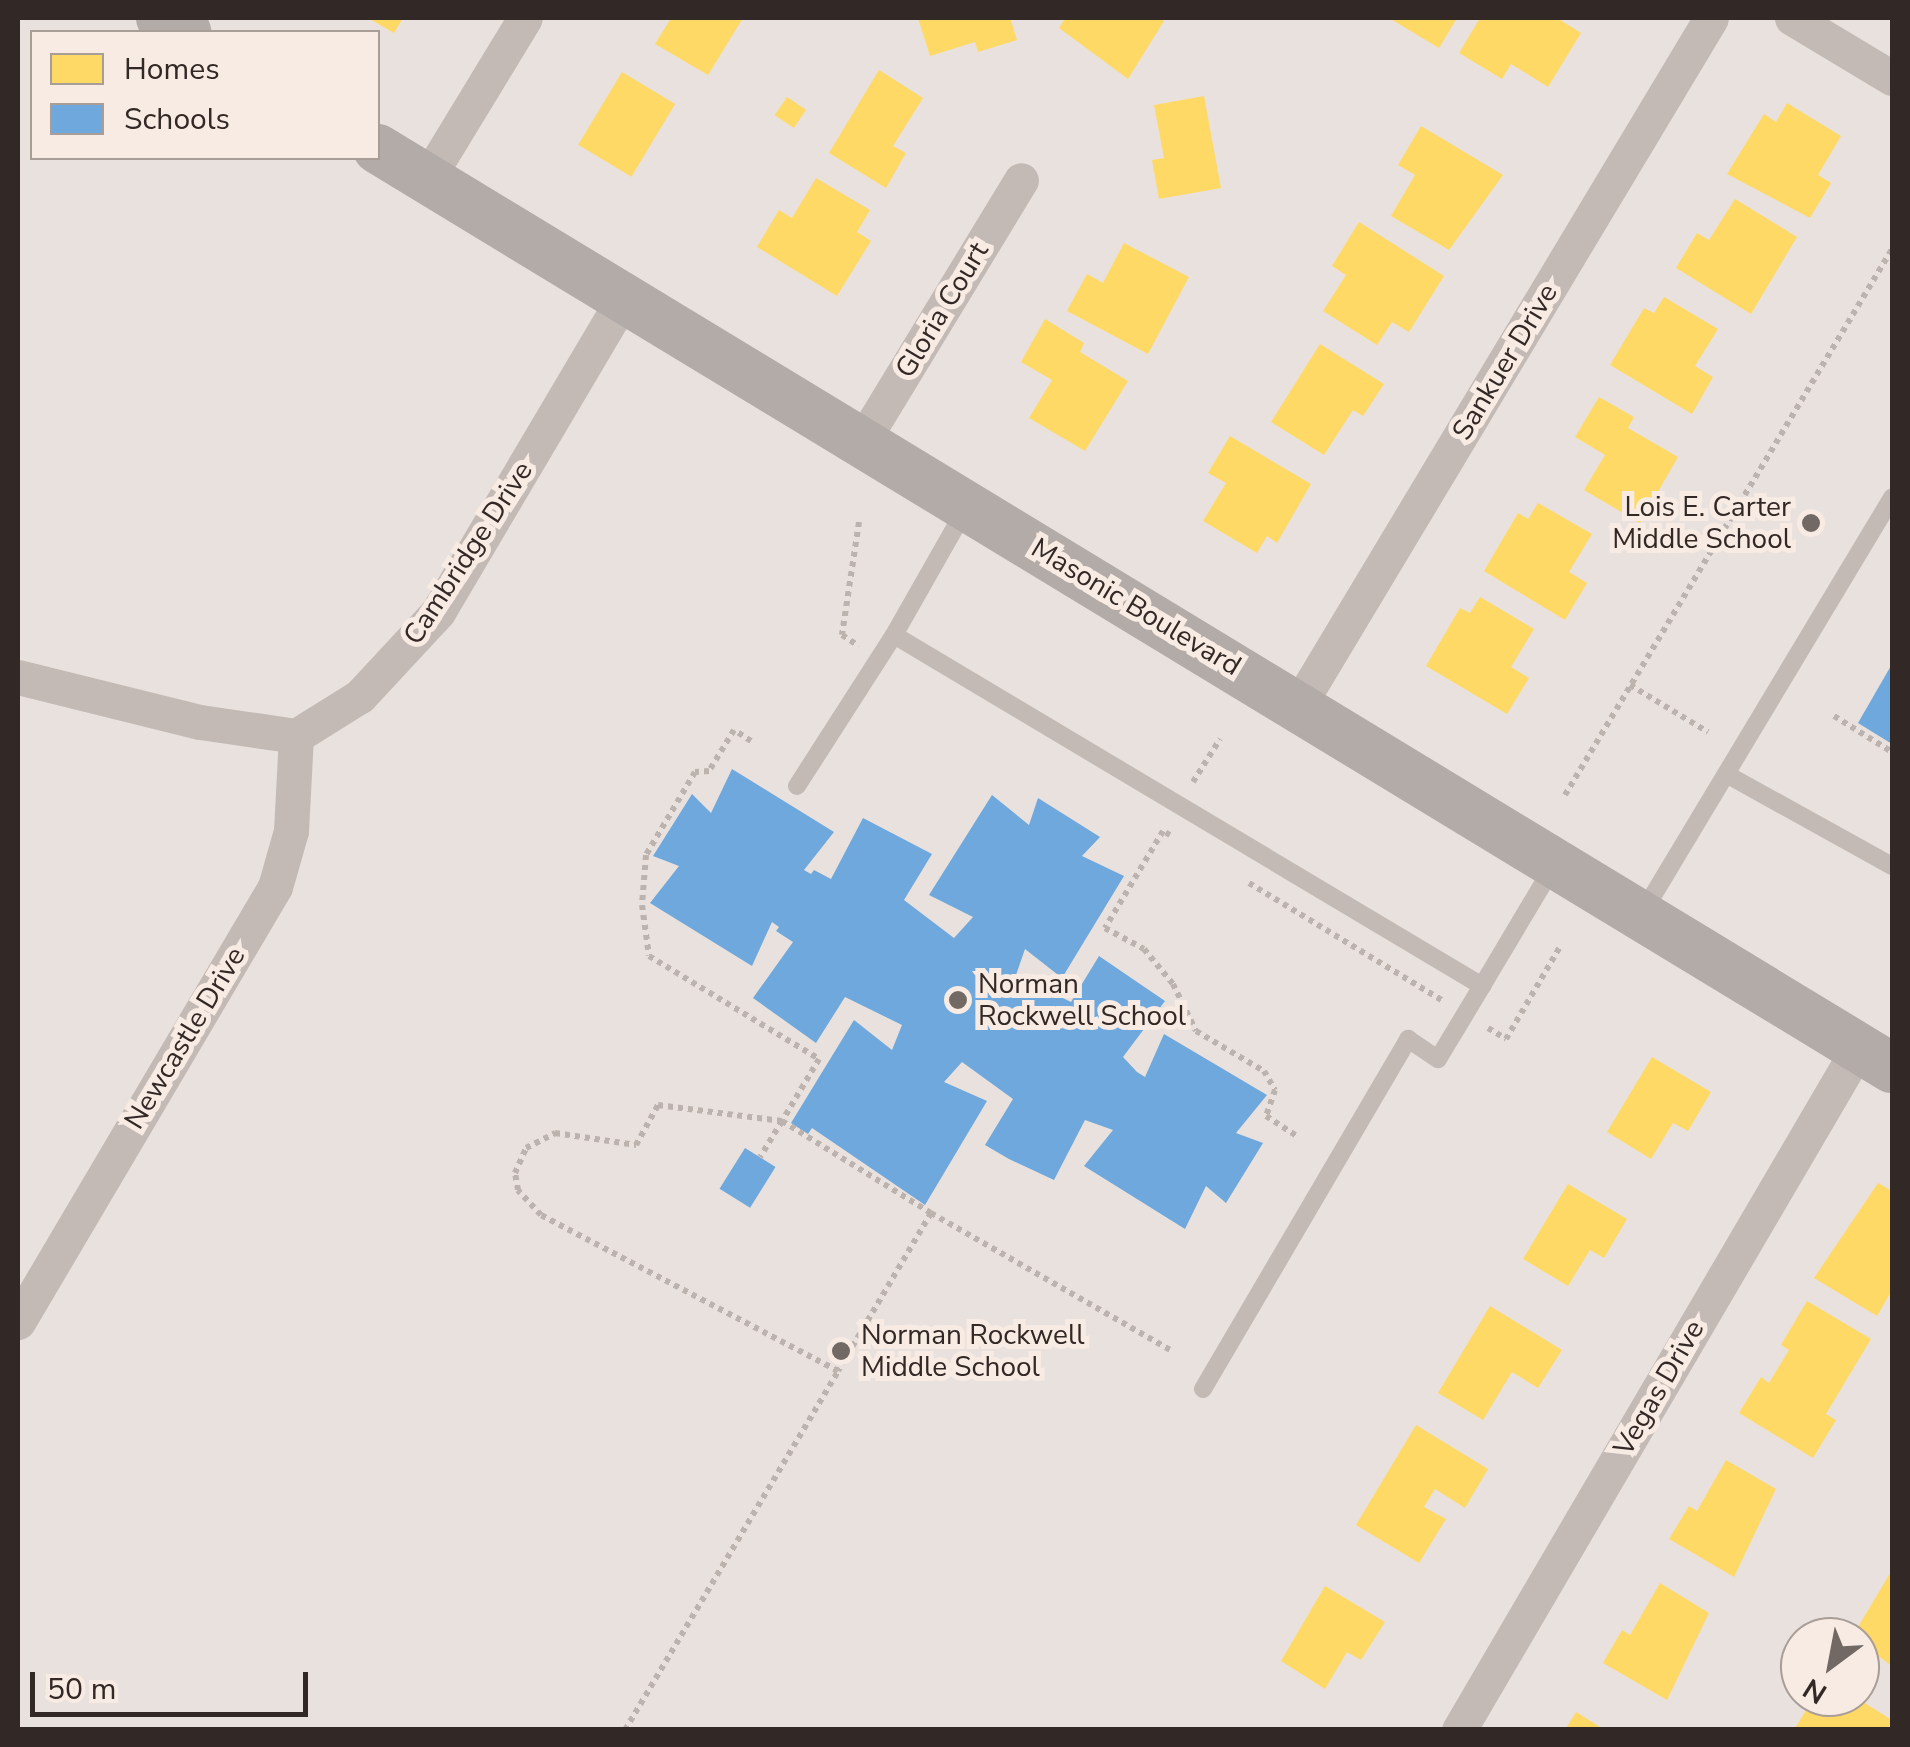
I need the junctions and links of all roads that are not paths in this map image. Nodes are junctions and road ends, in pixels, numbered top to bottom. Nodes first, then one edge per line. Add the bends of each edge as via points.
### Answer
1 (525, 18) edge
2 (1710, 18) edge
3 (1792, 18) edge
4 (1892, 78) edge
5 (380, 150) edge
6 (427, 179) junction
7 (1021, 180) dead end
8 (625, 296) junction
9 (863, 440) junction
10 (1892, 497) edge
11 (968, 505) junction
12 (894, 635) junction
13 (18, 677) edge
14 (1298, 706) junction
15 (296, 736) junction
16 (1726, 774) junction
17 (797, 786) dead end
18 (1556, 860) junction
19 (1892, 866) edge
20 (1643, 913) junction
21 (1482, 986) junction
22 (1876, 1058) edge
23 (18, 1322) edge
24 (1203, 1389) dead end
25 (1459, 1730) edge

1 - 6 street
2 - 14 street, Sankuer Drive
3 - 4 street
5 - 6 street, Masonic Boulevard
6 - 8 street, Masonic Boulevard
7 - 9 street, Gloria Court
8 - 9 street, Masonic Boulevard
8 - 15 street, Cambridge Drive via 438,612 360,696
9 - 11 street, Masonic Boulevard
10 - 16 lane
11 - 12 lane
11 - 14 street, Masonic Boulevard
12 - 17 lane
12 - 21 lane
13 - 15 street via 200,722
14 - 18 street, Masonic Boulevard
15 - 23 street, Newcastle Drive via 291,831 274,887
16 - 19 lane
16 - 20 lane
18 - 20 street, Masonic Boulevard
18 - 21 lane
20 - 22 street, Masonic Boulevard
21 - 24 lane via 1438,1059 1408,1039
22 - 25 street, Vegas Drive

